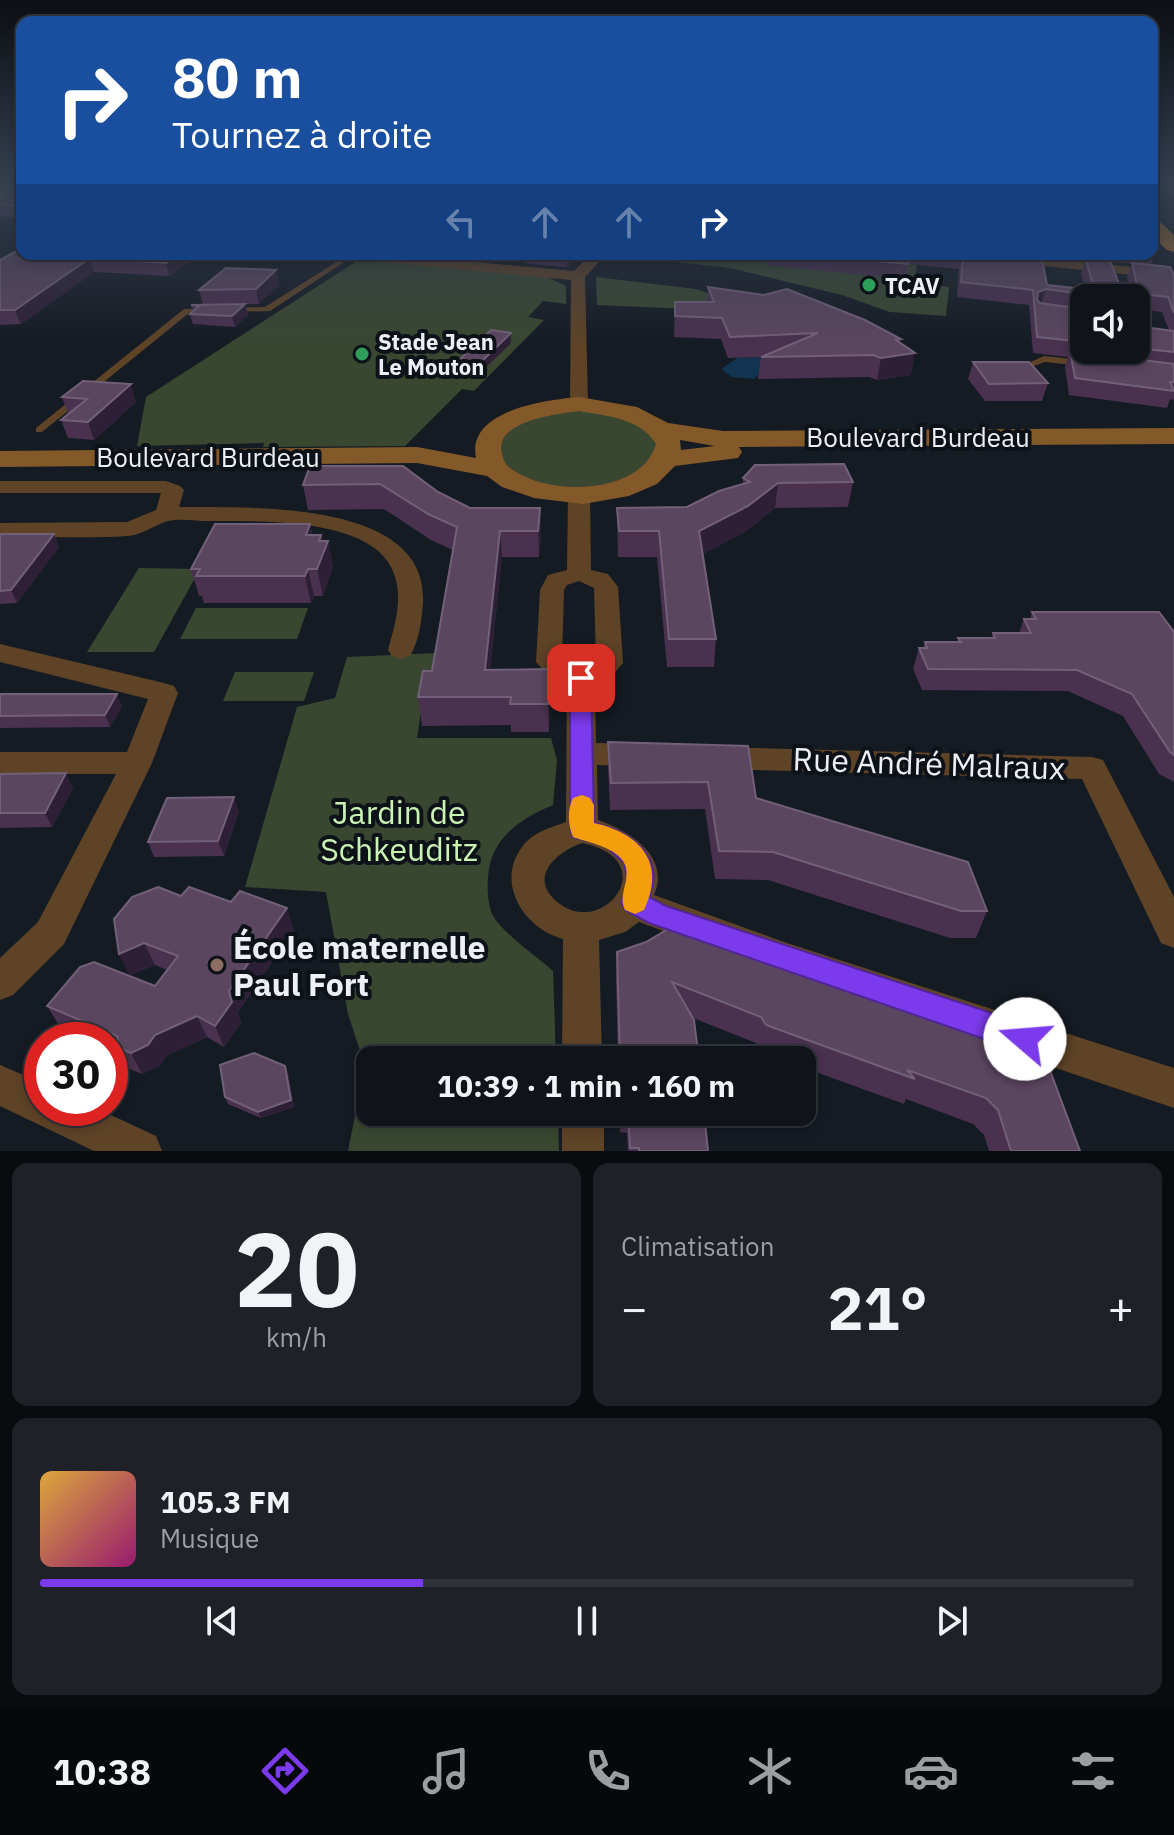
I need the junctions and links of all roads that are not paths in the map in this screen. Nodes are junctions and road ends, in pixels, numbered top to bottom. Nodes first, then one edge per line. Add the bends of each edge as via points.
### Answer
1 (1158, 245) edge
2 (344, 260) edge
3 (406, 260) edge
4 (593, 260) edge
5 (1028, 260) edge
6 (1114, 268) junction
7 (1174, 270) edge
8 (578, 276) junction
9 (1118, 284) edge
10 (1028, 365) edge
11 (1097, 365) edge
12 (579, 404) junction
13 (39, 430) dead end
14 (662, 430) junction
15 (493, 433) junction
16 (1174, 436) edge
17 (1174, 451) edge
18 (417, 455) junction
19 (0, 459) edge
20 (669, 459) junction
21 (494, 469) junction
22 (0, 487) edge
23 (579, 495) junction
24 (166, 514) junction
25 (0, 530) edge
26 (579, 574) junction
27 (401, 650) dead end
28 (0, 653) edge
29 (581, 678) junction
30 (581, 754) junction
31 (0, 763) edge
32 (137, 763) junction
33 (582, 830) junction
34 (634, 902) junction
35 (581, 927) junction
36 (1174, 932) edge
37 (0, 983) edge
38 (582, 1046) edge
39 (0, 1085) edge
40 (1174, 1088) edge
41 (24, 1096) edge
42 (88, 1126) edge
43 (583, 1126) edge
44 (141, 1151) edge
45 (583, 1151) edge

1 - 7 main road
2 - 13 lane via 267,309 176,315
3 - 8 street
4 - 8 street
5 - 6 street
6 - 7 street
6 - 9 street
8 - 12 street
10 - 11 lane via 1050,359
12 - 14 main road, Boulevard Burdeau via 628,411
12 - 15 main road, Boulevard Burdeau via 528,412
14 - 16 main road, Boulevard Burdeau via 723,439
14 - 20 main road via 671,449
15 - 18 main road, Boulevard Burdeau
15 - 21 main road via 487,457
17 - 20 main road, Boulevard Burdeau via 725,452
18 - 19 main road, Boulevard Burdeau
18 - 21 main road, Boulevard Burdeau
20 - 23 main road, Boulevard Burdeau via 637,484
21 - 23 main road, Boulevard Burdeau via 528,488
22 - 24 street via 166,487 173,490
23 - 26 street
24 - 25 street via 130,529
24 - 27 street via 306,519 351,527 379,540 402,562 410,584
26 - 29 street via 599,579 606,587 610,663 600,673
26 - 29 street via 557,580 552,590 549,662 563,674
28 - 32 street via 164,693
29 - 30 street
30 - 33 street
30 - 36 street, Rue André Malraux via 1092,768
31 - 32 street
32 - 37 street via 51,933
33 - 34 street via 614,838 636,859 641,873
33 - 35 street via 564,833 541,847 528,868 527,885 545,914
34 - 35 street via 612,921
34 - 40 street via 787,960
35 - 38 street
39 - 41 street
42 - 44 street
43 - 45 street

